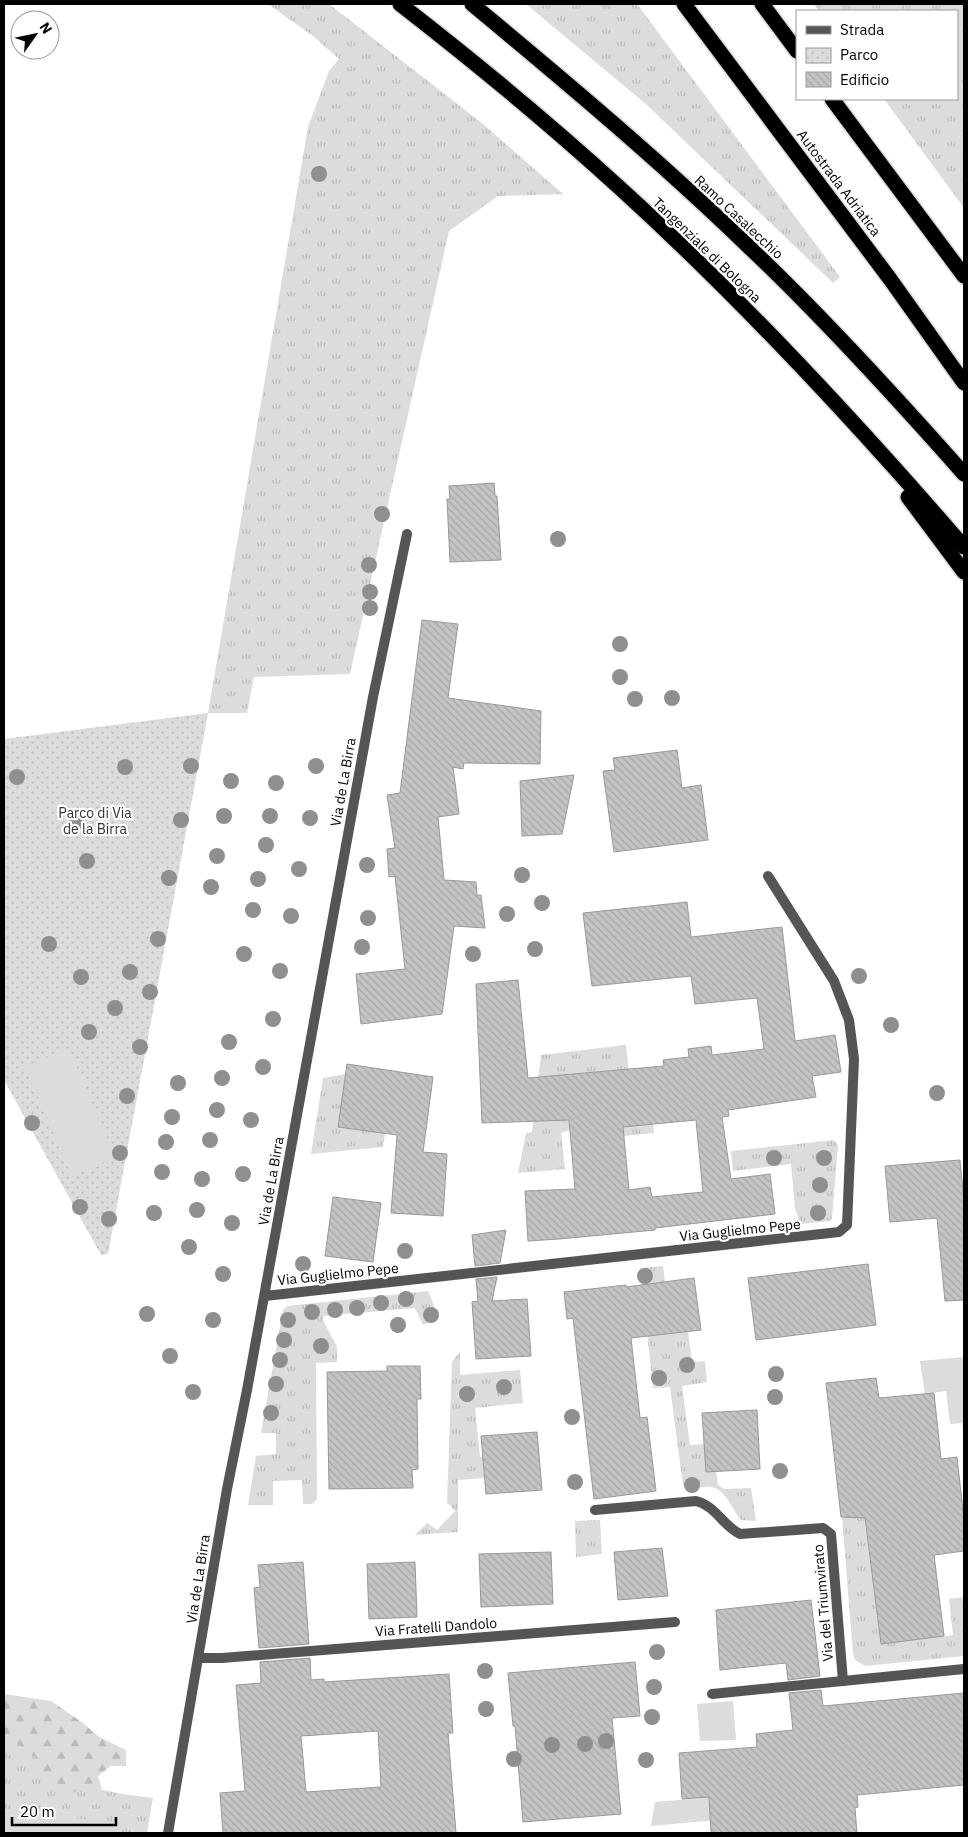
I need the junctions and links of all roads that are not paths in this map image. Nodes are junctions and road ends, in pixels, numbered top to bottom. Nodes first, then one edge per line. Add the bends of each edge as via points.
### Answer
1 (400, 4) edge
2 (472, 4) edge
3 (684, 4) edge
4 (762, 4) edge
5 (796, 50) edge
6 (833, 100) edge
7 (964, 276) edge
8 (964, 383) edge
9 (850, 420) junction
10 (964, 474) edge
11 (406, 534) dead end
12 (964, 547) edge
13 (964, 572) edge
14 (768, 876) dead end
15 (265, 1296) junction
16 (595, 1510) dead end
17 (675, 1622) dead end
18 (199, 1658) junction
19 (964, 1668) edge
20 (844, 1681) junction
21 (712, 1694) dead end
22 (168, 1833) edge

1 - 9 highway, Tangenziale di Bologna via 512,94 621,189 744,308
2 - 10 highway, Ramo Casalecchio via 567,83 748,246 840,337
3 - 8 highway, Autostrada Adriatica
4 - 5 highway
6 - 7 highway
9 - 12 highway, Tangenziale di Bologna
9 - 13 highway
11 - 15 street, Via de La Birra via 373,697
14 - 15 street, Via Guglielmo Pepe via 834,981 849,1020 854,1059 847,1225 839,1232
15 - 18 street, Via de La Birra via 227,1489
16 - 20 street, Via del Triumvirato via 696,1501 706,1503 731,1530 740,1534 824,1528 830,1534
17 - 18 street, Via Fratelli Dandolo
18 - 22 street, Via de La Birra
19 - 20 street
20 - 21 street

